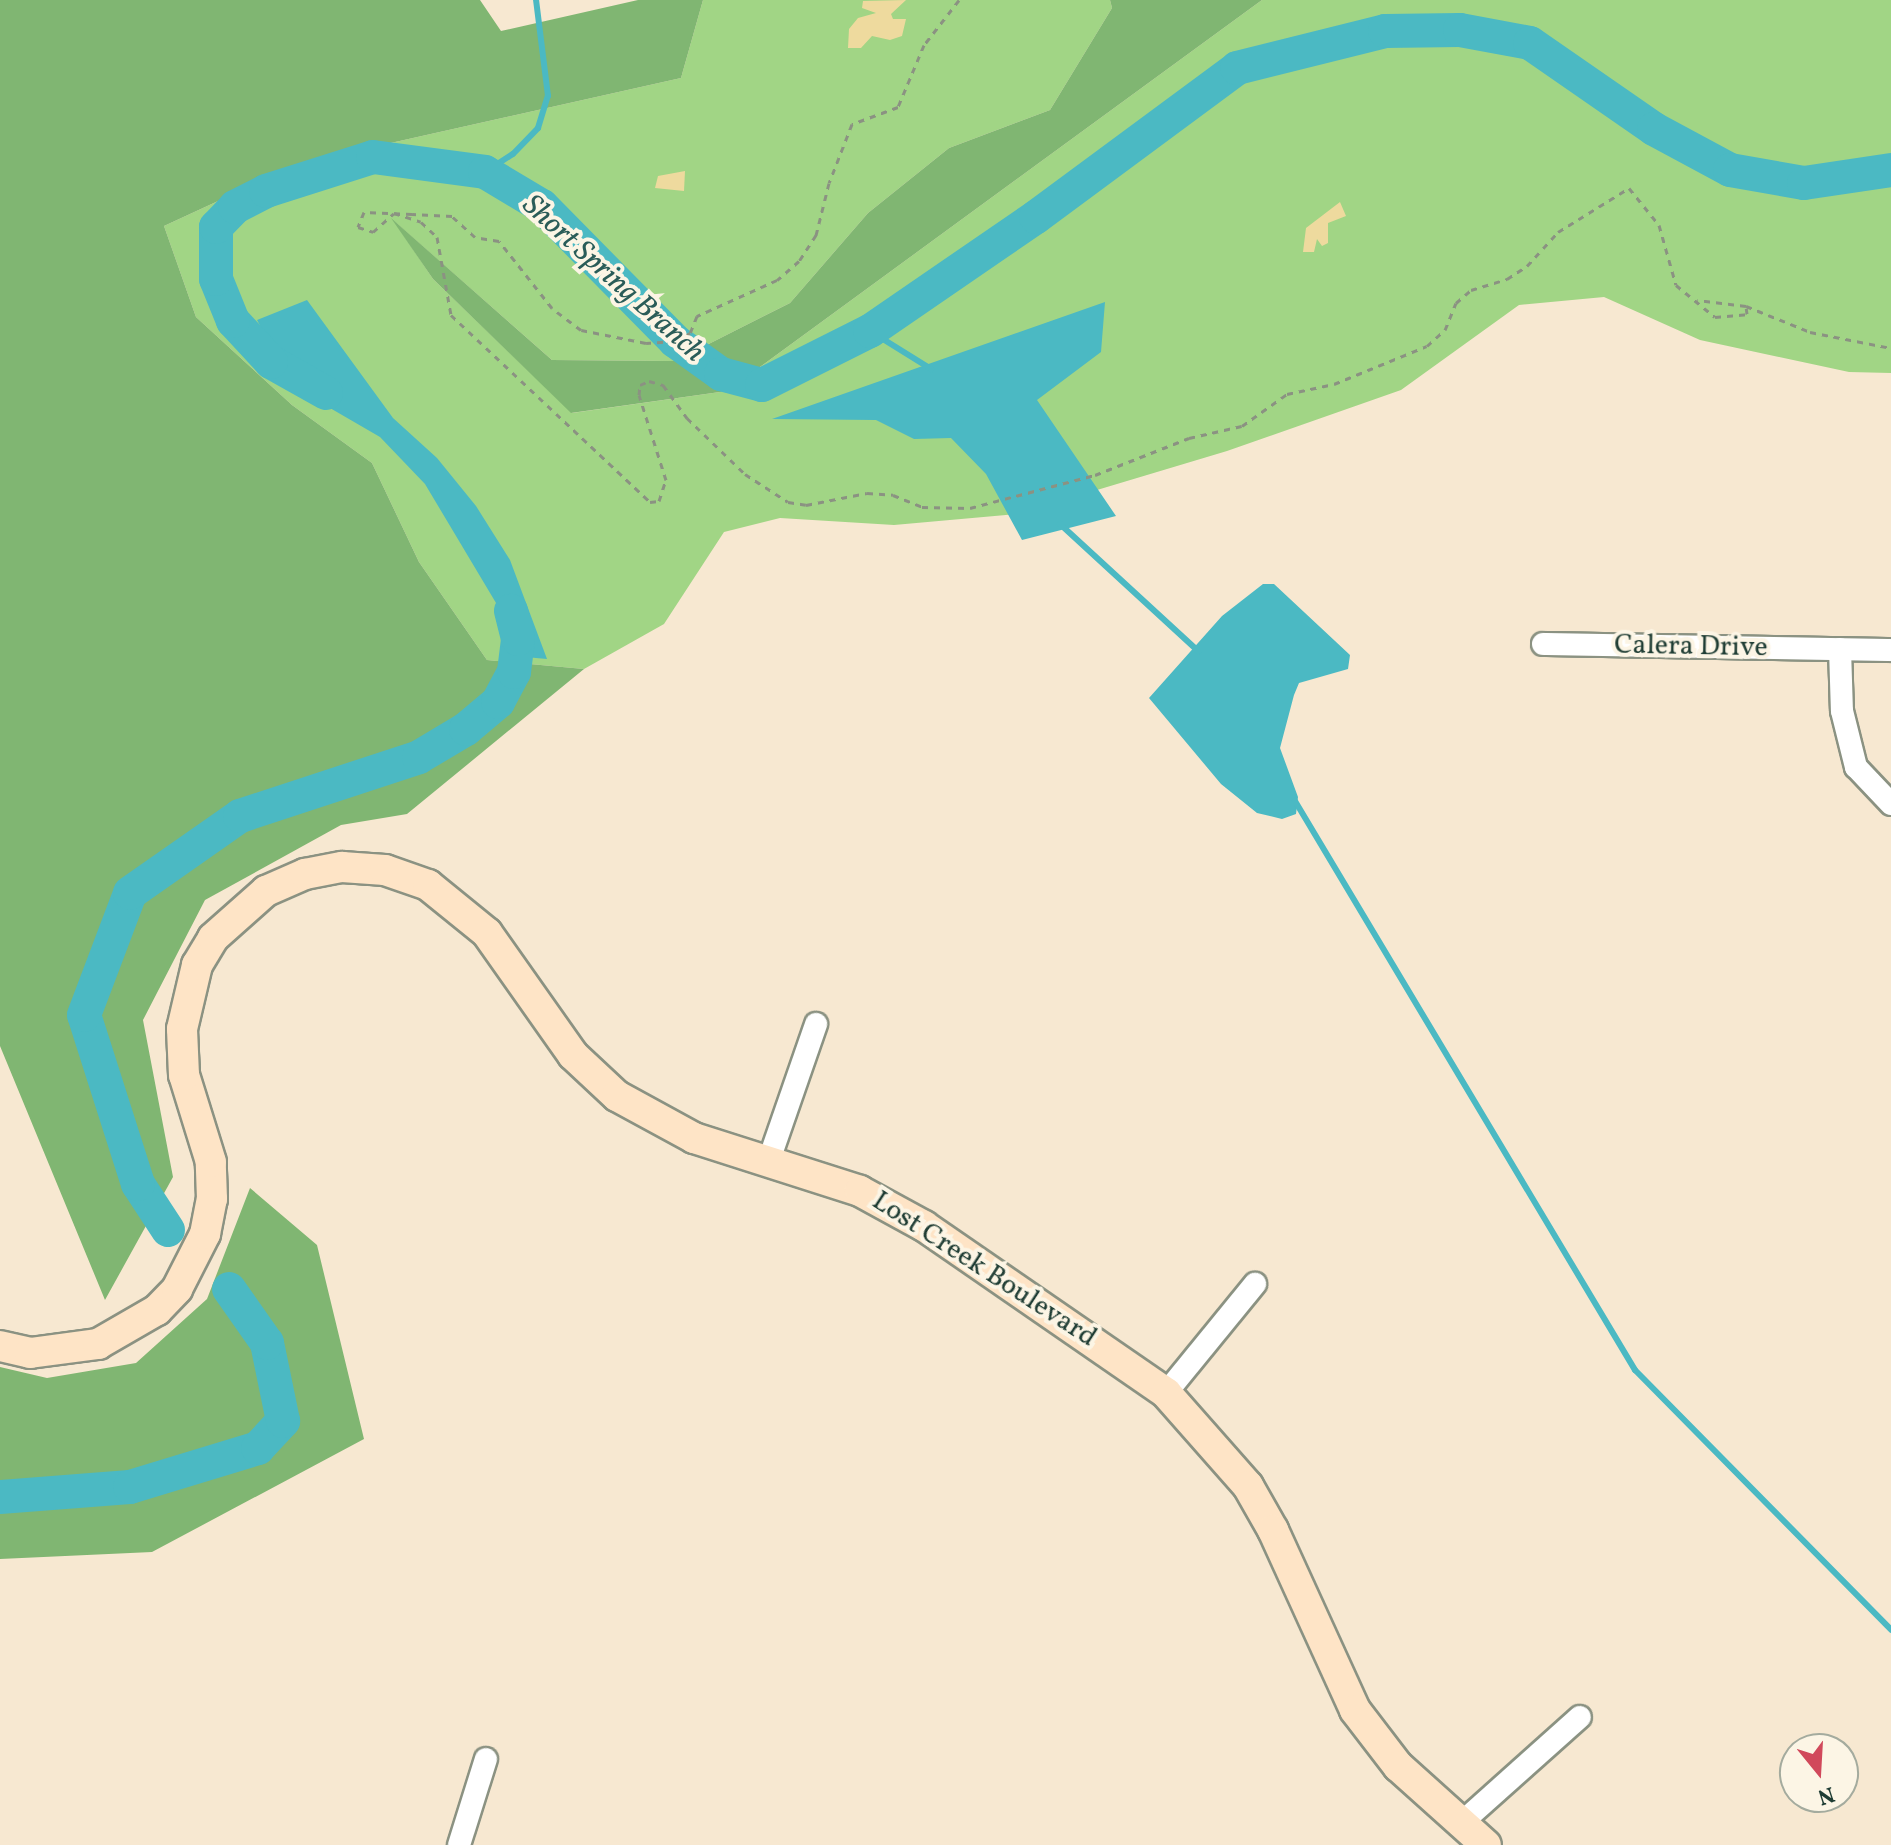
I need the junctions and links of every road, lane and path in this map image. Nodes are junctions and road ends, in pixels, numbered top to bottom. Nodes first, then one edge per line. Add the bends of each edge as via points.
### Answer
1 (959, 0) edge
2 (394, 213) junction
3 (1697, 300) junction
4 (1746, 306) junction
5 (1891, 348) edge
6 (1543, 644) dead end
7 (1840, 649) junction
8 (1891, 650) edge
9 (1891, 804) edge
10 (816, 1024) dead end
11 (769, 1160) junction
12 (1255, 1284) dead end
13 (0, 1346) edge
14 (1166, 1393) junction
15 (1580, 1717) dead end
16 (486, 1759) dead end
17 (1459, 1825) junction
18 (459, 1845) edge
19 (1486, 1845) edge

1 - 2 path via 924,45 898,107 852,124 816,235 799,261 777,280 697,316 690,333 675,341 646,343 581,330 552,308 499,241 475,237 452,216
2 - 2 path via 364,212 358,227 373,232
2 - 3 path via 421,222 437,237 451,315 650,502 659,501 666,480 639,395 640,385 649,381 663,385 687,418 745,474 788,502 806,505 867,493 933,508 970,508 1095,475 1189,438 1242,426 1287,394 1334,384 1427,346 1445,330 1456,303 1471,290 1507,279 1558,232 1629,188 1659,225 1676,285
3 - 4 path
3 - 4 path via 1715,317 1739,317 1747,314
4 - 5 path via 1810,332
6 - 7 street, Calera Drive
7 - 8 street, Calera Drive
7 - 9 street via 1842,711 1856,767
10 - 11 street
11 - 13 street, Lost Creek Boulevard via 694,1138 617,1096 573,1055 487,933 428,885 385,870 342,867 305,874 241,908 213,938 188,992 182,1029 184,1075 211,1162 212,1199 205,1234 177,1289 157,1310 98,1344 30,1353
11 - 14 street, Lost Creek Boulevard via 860,1191 924,1226
12 - 14 street
14 - 17 street, Lost Creek Boulevard via 1248,1486 1355,1710 1398,1766
15 - 17 street
16 - 18 street
17 - 19 street, Lost Creek Boulevard

